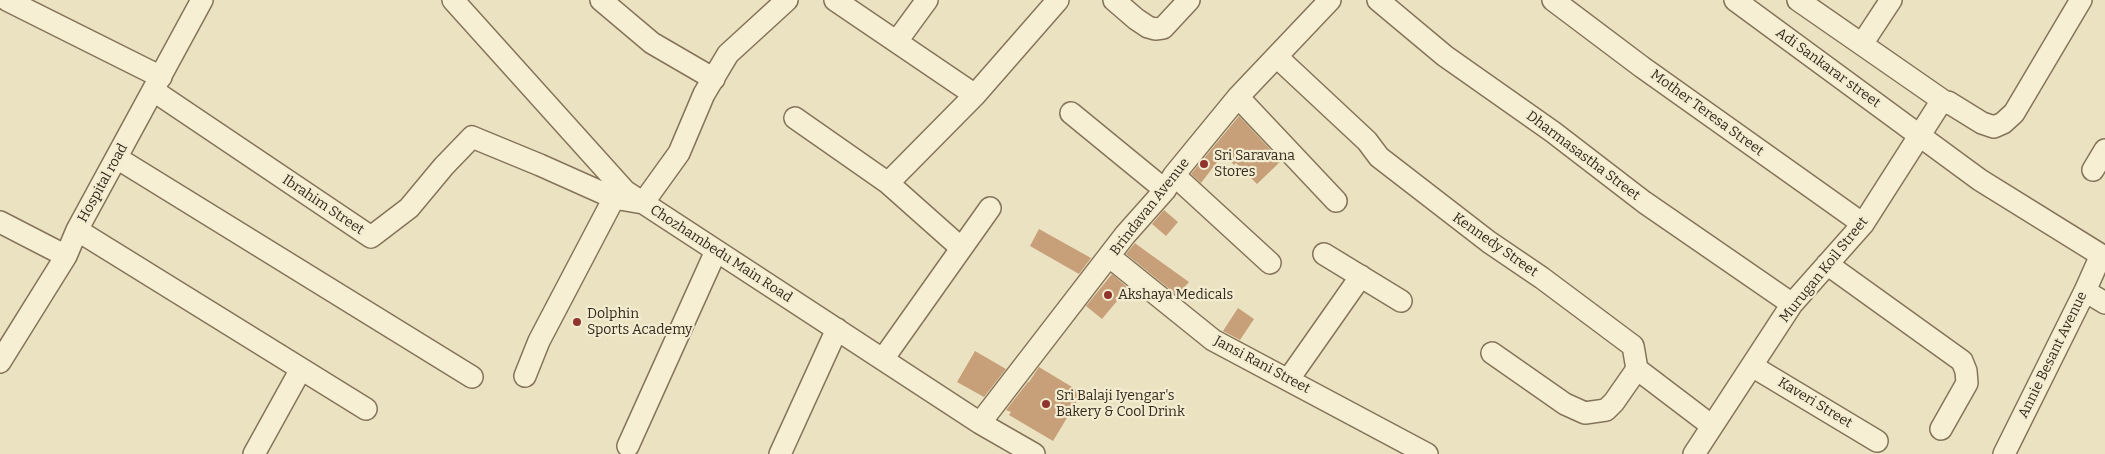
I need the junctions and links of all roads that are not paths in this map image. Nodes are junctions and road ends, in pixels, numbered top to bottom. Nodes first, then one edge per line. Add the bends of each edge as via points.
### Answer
1 (7, 0) edge
2 (202, 0) edge
3 (453, 0) edge
4 (601, 0) edge
5 (787, 0) edge
6 (836, 0) edge
7 (927, 0) edge
8 (1058, 0) edge
9 (1114, 0) edge
10 (1189, 0) edge
11 (1330, 0) edge
12 (1378, 0) edge
13 (1553, 0) edge
14 (1735, 0) edge
15 (1798, 0) edge
16 (1891, 0) edge
17 (2081, 0) edge
18 (897, 41) junction
19 (1862, 44) junction
20 (1277, 57) junction
21 (714, 79) junction
22 (158, 84) junction
23 (975, 95) junction
24 (1238, 98) junction
25 (1945, 102) junction
26 (1071, 113) dead end
27 (795, 118) dead end
28 (1920, 135) junction
29 (2105, 150) edge
30 (117, 158) junction
31 (2093, 170) dead end
32 (1170, 182) junction
33 (888, 183) junction
34 (614, 198) junction
35 (1336, 201) dead end
36 (643, 203) junction
37 (990, 208) dead end
38 (0, 222) edge
39 (1863, 224) junction
40 (77, 230) junction
41 (960, 247) junction
42 (716, 251) junction
43 (1324, 254) dead end
44 (2100, 255) joint
45 (66, 256) junction
46 (1110, 256) junction
47 (1270, 263) dead end
48 (1828, 264) junction
49 (1361, 276) junction
50 (2085, 291) junction
51 (1401, 301) dead end
52 (2105, 303) edge
53 (1792, 304) junction
54 (837, 329) junction
55 (1492, 353) dead end
56 (883, 359) junction
57 (0, 362) edge
58 (1752, 366) junction
59 (301, 369) junction
60 (1636, 369) junction
61 (525, 376) dead end
62 (472, 377) dead end
63 (1288, 380) junction
64 (366, 409) dead end
65 (980, 423) junction
66 (1712, 426) junction
67 (1941, 429) dead end
68 (1877, 441) dead end
69 (628, 446) dead end
70 (1698, 452) edge
71 (254, 454) edge
72 (780, 454) edge
73 (1034, 454) edge
74 (1427, 454) edge
75 (2004, 454) edge

1 - 22 street
2 - 22 street, Hospital road
3 - 36 street, Chozhambedu Main Road via 625,191
4 - 21 street via 652,43
5 - 21 street via 728,54
6 - 18 street
7 - 18 street
8 - 23 street
9 - 10 street via 1136,19 1155,29 1168,24
11 - 20 street, Brindavan Avenue
12 - 53 street, Dharmasastha Street via 1445,56 1553,132 1644,202
13 - 39 street, Mother Teresa Street
14 - 28 street, Adi Sankarar street
15 - 19 street
16 - 19 street
17 - 25 street via 2014,113 2003,123 1994,127 1982,123
18 - 23 street
19 - 25 street
20 - 24 street, Brindavan Avenue
20 - 60 street, Kennedy Street via 1368,141 1385,162 1633,346
21 - 36 street via 704,94 679,153
22 - 30 street, Hospital road
22 - 34 street, Ibrahim Street via 371,237 409,208 472,137
23 - 33 street
24 - 32 street, Brindavan Avenue
24 - 35 street
25 - 28 street, Murugan Koil Street via 1939,105
26 - 32 street
27 - 33 street
28 - 39 street, Murugan Koil Street
28 - 44 street, Adi Sankarar street via 1980,180
29 - 31 street
30 - 40 street, Hospital road
30 - 62 street
32 - 46 street, Brindavan Avenue
32 - 47 street
33 - 41 street
34 - 36 street, Ibrahim Street
34 - 61 street via 539,341
36 - 42 street, Chozhambedu Main Road
37 - 41 street
38 - 45 street
39 - 48 street, Murugan Koil Street
40 - 45 street, Hospital road
40 - 59 street
41 - 56 street
42 - 54 street, Chozhambedu Main Road
42 - 69 street
43 - 49 street
44 - 50 street, Annie Besant Avenue
45 - 57 street, Hospital road
46 - 63 street, Jansi Rani Street via 1214,340
46 - 65 street, Brindavan Avenue
48 - 53 street, Murugan Koil Street
48 - 67 street via 1962,361 1967,383
49 - 51 street
49 - 63 street
50 - 52 street
50 - 75 street, Annie Besant Avenue
53 - 58 street, Murugan Koil Street
54 - 56 street, Chozhambedu Main Road
54 - 72 street
55 - 60 street via 1565,404 1585,413 1606,410
56 - 65 street, Chozhambedu Main Road
58 - 66 street, Murugan Koil Street
58 - 68 street, Kaveri Street
59 - 64 street
59 - 71 street
60 - 66 street
63 - 74 street, Jansi Rani Street
65 - 73 street, Chozhambedu Main Road
66 - 70 street, Murugan Koil Street

